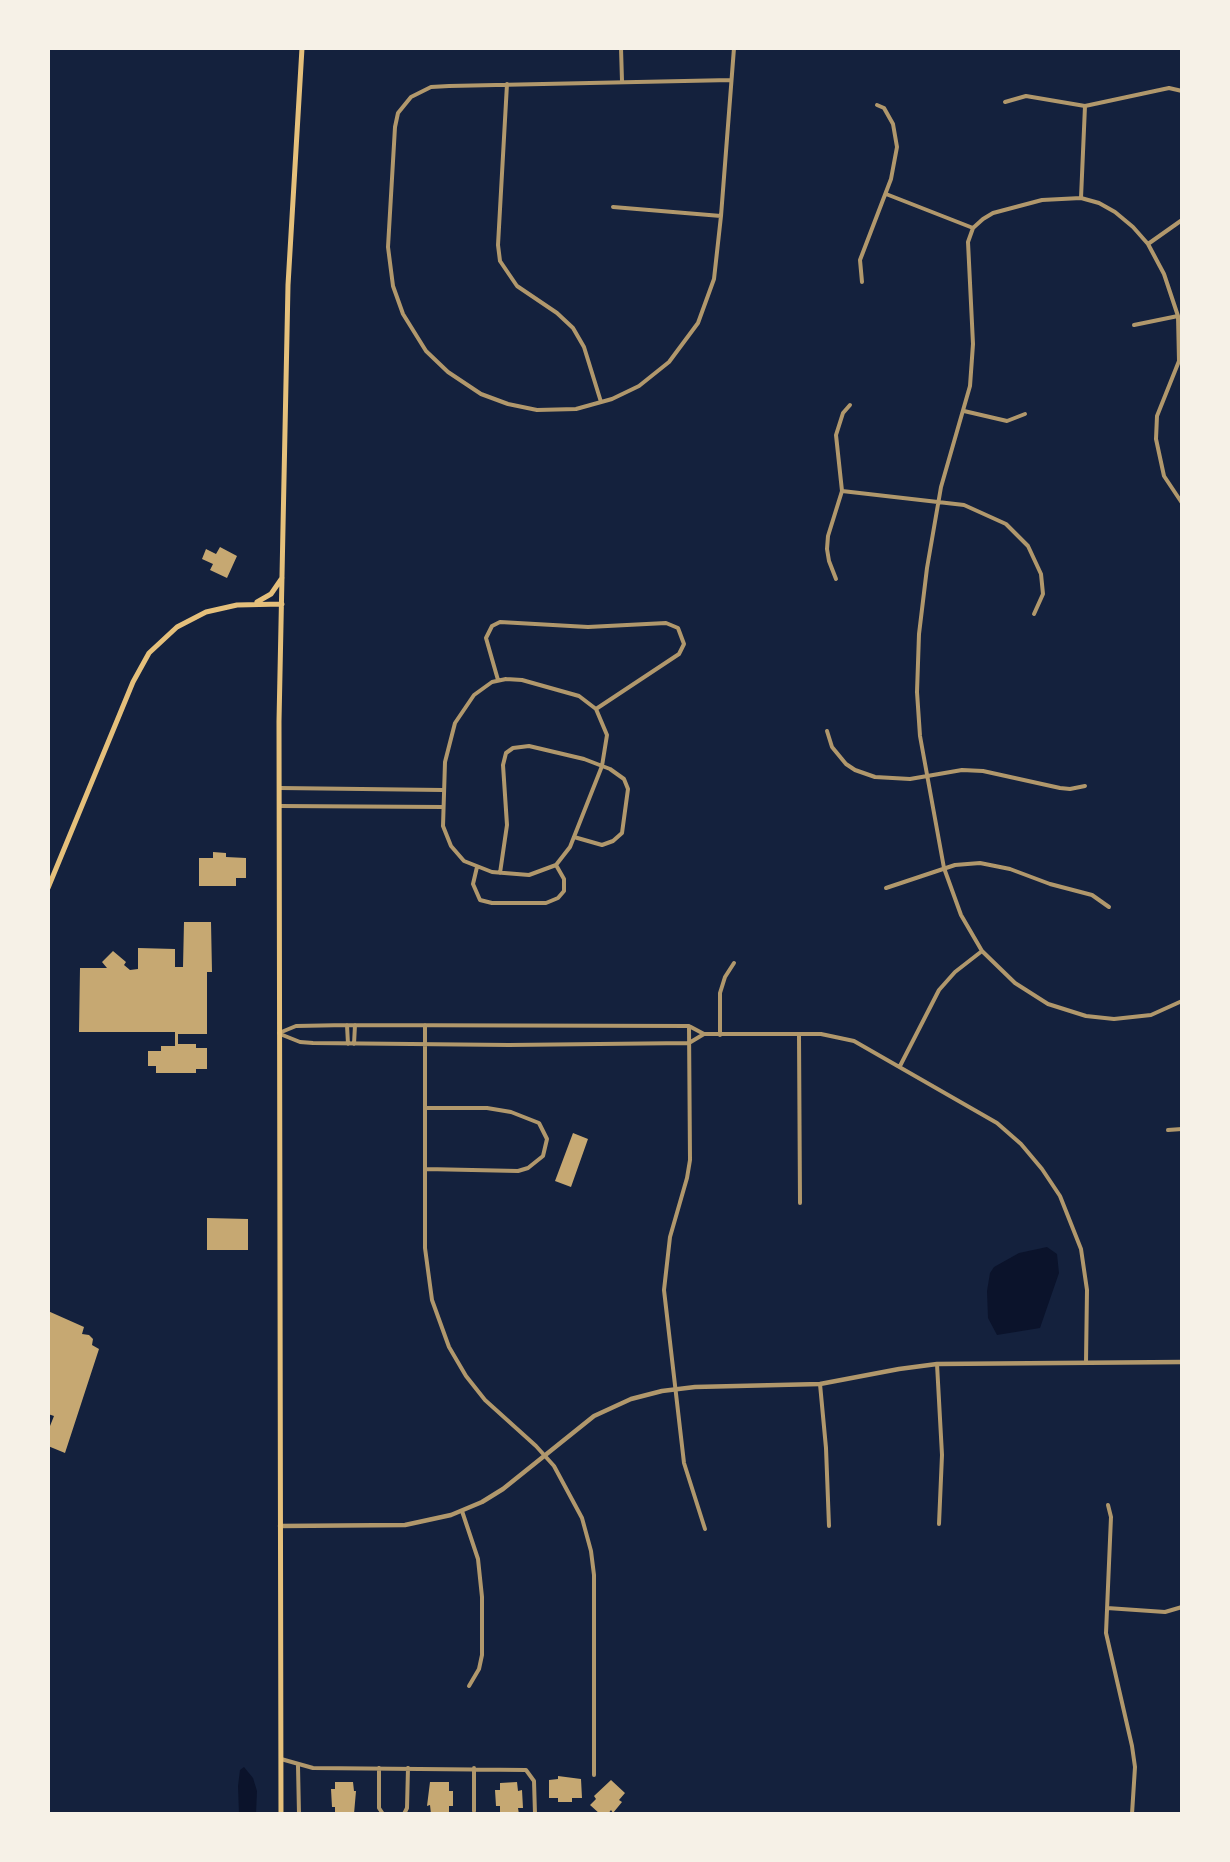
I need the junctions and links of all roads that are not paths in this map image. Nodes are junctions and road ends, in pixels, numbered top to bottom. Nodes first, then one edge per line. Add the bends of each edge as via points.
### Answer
1 (302, 48) edge
2 (621, 48) edge
3 (734, 48) edge
4 (731, 80) junction
5 (622, 81) junction
6 (507, 84) junction
7 (1182, 91) edge
8 (1005, 102) dead end
9 (877, 105) dead end
10 (1085, 106) junction
11 (886, 194) junction
12 (1081, 198) junction
13 (613, 207) dead end
14 (721, 216) junction
15 (1182, 220) edge
16 (973, 228) junction
17 (1148, 244) junction
18 (862, 282) dead end
19 (1178, 316) junction
20 (1134, 325) dead end
21 (601, 402) junction
22 (850, 405) dead end
23 (964, 411) junction
24 (1025, 414) dead end
25 (842, 491) junction
26 (939, 501) junction
27 (1182, 503) edge
28 (283, 577) junction
29 (836, 579) dead end
30 (282, 604) junction
31 (244, 605) junction
32 (1034, 614) dead end
33 (498, 680) junction
34 (596, 709) junction
35 (827, 731) dead end
36 (602, 766) junction
37 (926, 776) junction
38 (1085, 786) dead end
39 (280, 788) junction
40 (443, 790) junction
41 (280, 806) junction
42 (443, 807) junction
43 (574, 837) junction
44 (556, 865) junction
45 (477, 867) junction
46 (944, 868) junction
47 (500, 873) junction
48 (48, 888) edge
49 (886, 888) dead end
50 (1109, 907) dead end
51 (982, 951) junction
52 (734, 963) dead end
53 (1182, 1001) edge
54 (347, 1025) junction
55 (355, 1025) junction
56 (425, 1025) junction
57 (690, 1026) junction
58 (279, 1033) junction
59 (704, 1034) junction
60 (720, 1035) junction
61 (799, 1035) junction
62 (689, 1043) junction
63 (348, 1044) junction
64 (354, 1044) junction
65 (425, 1044) junction
66 (900, 1066) junction
67 (427, 1108) junction
68 (1182, 1129) edge
69 (1168, 1130) dead end
70 (426, 1169) junction
71 (800, 1203) dead end
72 (1086, 1362) junction
73 (1182, 1362) edge
74 (937, 1364) junction
75 (820, 1384) junction
76 (674, 1389) junction
77 (544, 1455) junction
78 (1108, 1505) dead end
79 (462, 1511) junction
80 (939, 1524) dead end
81 (280, 1526) junction
82 (829, 1526) dead end
83 (705, 1529) dead end
84 (1182, 1606) edge
85 (1107, 1608) junction
86 (469, 1686) dead end
87 (280, 1759) junction
88 (298, 1766) junction
89 (379, 1768) junction
90 (408, 1768) junction
91 (474, 1768) junction
92 (594, 1775) dead end
93 (474, 1811) dead end
94 (281, 1814) edge
95 (298, 1814) edge
96 (382, 1814) edge
97 (404, 1814) edge
98 (535, 1814) edge
99 (1132, 1814) edge

1 - 28 main road via 288,296
2 - 5 street
3 - 4 street
4 - 5 street
4 - 14 street
5 - 6 street
6 - 21 street via 500,261 513,283 573,328 584,347
6 - 21 street via 431,87 411,97 398,113 388,238 393,285 410,327 426,351 481,394 537,410 576,409
7 - 10 street via 1156,90
8 - 10 street via 1026,96
9 - 11 street via 889,115 896,135 896,157
10 - 12 street
11 - 16 street
11 - 18 street via 860,260
12 - 16 street via 1030,203 989,215
12 - 17 street via 1115,212
13 - 14 street
14 - 21 street via 711,290 688,340 647,381
15 - 17 street
16 - 23 street via 967,251 973,356
17 - 19 street via 1164,274
19 - 20 street
19 - 27 street via 1179,361 1161,404 1156,439 1164,476
22 - 25 street via 836,435
23 - 24 street via 1007,421
23 - 26 street
25 - 26 street
25 - 29 street via 827,549
26 - 32 street via 977,509 997,518 1028,546 1043,585
26 - 37 street via 927,568 918,666 918,712
28 - 30 main road
28 - 31 main road via 272,594
30 - 31 main road
30 - 39 main road
31 - 48 main road via 206,612 185,621 149,653
33 - 34 street via 522,680 571,692
33 - 34 street via 486,638 492,626 500,622 588,627 666,623 678,628 684,644 679,654
33 - 40 street via 474,695 455,723 447,746
34 - 36 street via 607,735
35 - 37 street via 832,747 855,770 897,780
36 - 43 street
36 - 43 street via 620,775 627,785 624,829 619,838 602,845
36 - 47 street via 529,746 509,750 503,765 507,825
37 - 38 street via 983,771 1060,788
37 - 46 street
39 - 40 street
39 - 41 main road
40 - 42 street
41 - 42 street
41 - 58 main road
42 - 45 street via 448,841 464,861
43 - 44 street
44 - 45 street via 564,879 564,891 546,903 480,900 473,884
44 - 47 street via 529,875
45 - 47 street
46 - 49 street
46 - 50 street via 972,862 998,866 1092,896
46 - 51 street via 961,915
51 - 53 street via 1025,991 1073,1013 1106,1019 1136,1018
51 - 66 street via 939,990
52 - 60 street via 720,993
54 - 55 street
54 - 58 street via 296,1026
54 - 63 street
55 - 56 street
55 - 64 street
56 - 57 street
56 - 65 street
57 - 59 street
57 - 62 street
58 - 63 street via 300,1042
58 - 81 main road
59 - 60 street
59 - 62 street
60 - 61 street
61 - 66 street via 845,1038
61 - 71 street
62 - 65 street
62 - 76 street via 690,1160 670,1237 665,1280
63 - 64 street
64 - 65 street
65 - 67 street
66 - 72 street via 997,1123 1021,1144 1052,1183 1074,1229 1084,1262
67 - 70 street
67 - 70 street via 511,1112 538,1123 547,1139 543,1156 518,1171
68 - 69 street
70 - 77 street via 426,1266 443,1333 475,1388
72 - 73 street
72 - 74 street
74 - 75 street
74 - 80 street via 942,1433
75 - 76 street
75 - 82 street
76 - 77 street via 640,1396 604,1410
76 - 83 street via 684,1462
77 - 79 street via 503,1489
77 - 92 street via 573,1498 591,1551 595,1590
78 - 85 street via 1111,1517
79 - 81 street via 434,1521 405,1525
79 - 86 street via 478,1559 482,1597 481,1663
81 - 87 main road
84 - 85 street via 1165,1612
85 - 99 street via 1109,1654 1135,1767
87 - 88 street
87 - 94 main road
88 - 89 street
88 - 95 street
89 - 90 street
89 - 96 street
90 - 91 street
90 - 97 street
91 - 93 street
91 - 98 street via 526,1770 534,1780

